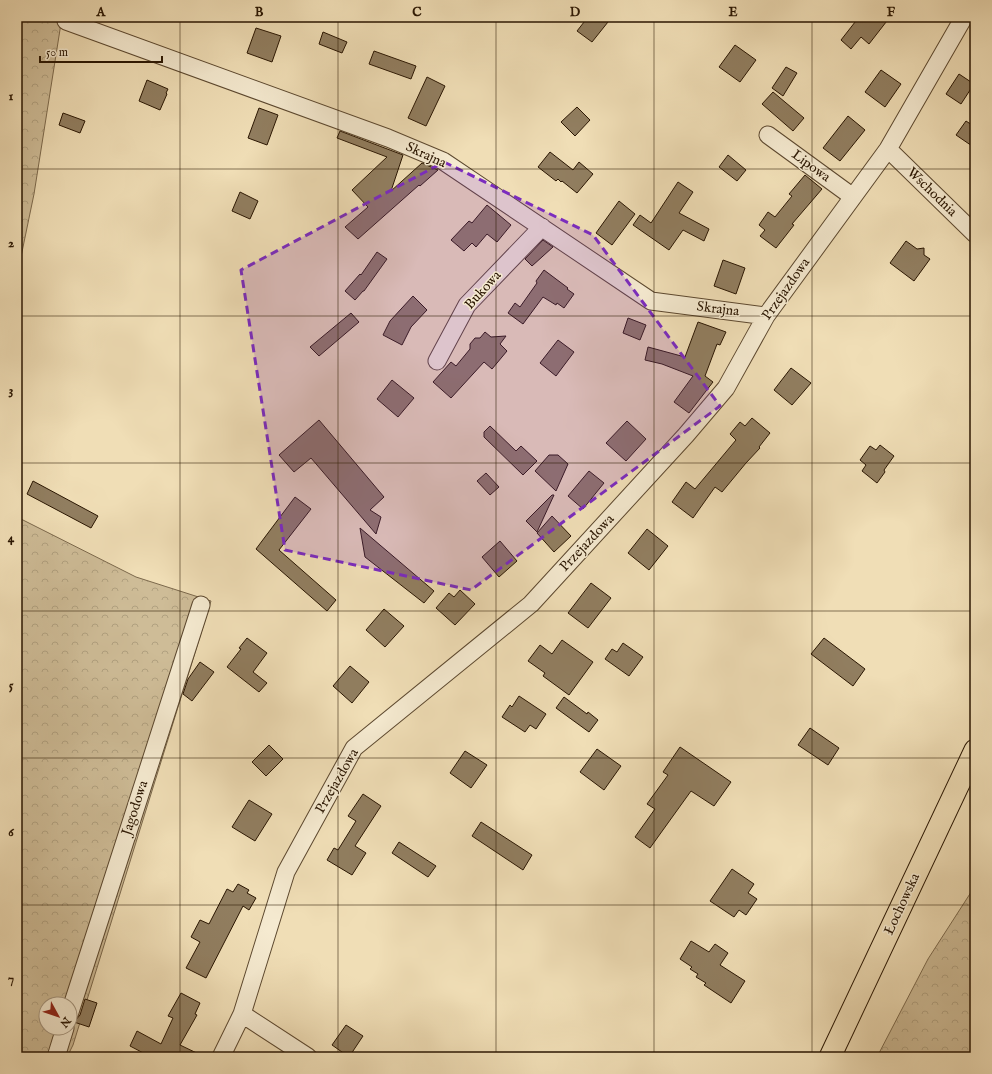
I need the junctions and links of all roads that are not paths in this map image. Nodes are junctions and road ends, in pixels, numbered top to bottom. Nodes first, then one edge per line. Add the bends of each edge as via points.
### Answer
1 (964, 17) edge
2 (66, 21) dead end
3 (768, 135) dead end
4 (888, 149) junction
5 (853, 198) junction
6 (542, 227) junction
7 (975, 234) edge
8 (766, 316) junction
9 (437, 361) dead end
10 (201, 605) dead end
11 (975, 750) edge
12 (75, 996) edge
13 (242, 1014) junction
14 (63, 1036) edge
15 (56, 1057) edge
16 (221, 1057) edge
17 (308, 1057) edge
18 (830, 1057) edge

1 - 4 street, Przejazdowa
2 - 6 street, Skrajna via 388,138 443,161
3 - 5 street, Lipowa
4 - 5 street, Przejazdowa
4 - 7 street, Wschodnia
5 - 8 street, Przejazdowa
6 - 8 street, Skrajna via 651,301
6 - 9 street, Bukowa via 467,305
8 - 13 street, Przejazdowa via 726,388 531,604 354,748 286,872
10 - 12 street, Jagodowa
11 - 18 main road, Łochowska
13 - 16 street, Przejazdowa
13 - 17 street
14 - 15 street

